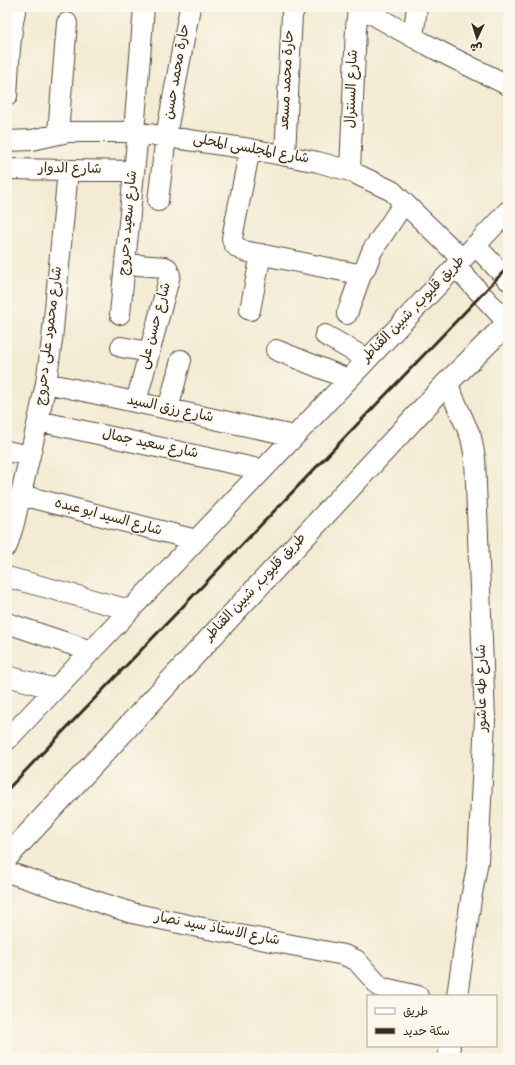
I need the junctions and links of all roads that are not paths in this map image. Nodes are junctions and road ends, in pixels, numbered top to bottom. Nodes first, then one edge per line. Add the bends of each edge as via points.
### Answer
1 (16, 7) edge
2 (144, 7) edge
3 (190, 7) edge
4 (296, 7) edge
5 (342, 7) edge
6 (358, 7) edge
7 (361, 7) edge
8 (417, 7) edge
9 (67, 23) dead end
10 (413, 37) junction
11 (508, 85) edge
12 (7, 96) edge
13 (136, 132) junction
14 (58, 133) junction
15 (166, 136) junction
16 (7, 141) edge
17 (250, 149) junction
18 (285, 155) junction
19 (7, 169) edge
20 (68, 170) junction
21 (134, 171) junction
22 (350, 172) junction
23 (158, 201) dead end
24 (404, 203) junction
25 (508, 211) edge
26 (475, 245) junction
27 (252, 253) junction
28 (458, 263) junction
29 (125, 264) junction
30 (362, 272) junction
31 (508, 280) edge
32 (250, 310) dead end
33 (120, 314) dead end
34 (347, 314) dead end
35 (508, 323) edge
36 (325, 335) dead end
37 (121, 348) dead end
38 (276, 350) dead end
39 (149, 352) junction
40 (367, 359) junction
41 (181, 360) dead end
42 (348, 379) junction
43 (46, 383) junction
44 (447, 383) junction
45 (136, 402) junction
46 (168, 409) junction
47 (38, 421) junction
48 (294, 436) junction
49 (7, 451) edge
50 (30, 456) junction
51 (263, 470) junction
52 (21, 495) junction
53 (10, 522) edge
54 (196, 540) junction
55 (7, 546) edge
56 (7, 576) edge
57 (130, 610) junction
58 (7, 623) edge
59 (91, 651) junction
60 (7, 676) edge
61 (55, 689) junction
62 (11, 730) edge
63 (7, 857) edge
64 (7, 872) edge
65 (414, 995) edge
66 (458, 995) edge
67 (450, 1047) edge
68 (448, 1058) edge

1 - 12 street
2 - 13 street, شارع سعيد دحروج
3 - 15 street, حارة محمد حسن
4 - 18 street, حارة محمد مسعد via 292,14
5 - 6 street
6 - 22 street, شارع السنترال
7 - 10 street
8 - 10 street
9 - 14 street
10 - 11 street via 458,62
13 - 14 street, شارع المجلسى المحلى
13 - 15 street, شارع المجلسى المحلى
13 - 21 street, شارع سعيد دحروج
14 - 16 street, شارع المجلسى المحلى via 32,140
15 - 17 street, شارع المجلسى المحلى
15 - 23 street, حارة محمد حسن
17 - 18 street, شارع المجلسى المحلى
17 - 27 street via 232,238 238,249
18 - 22 street, شارع المجلسى المحلى
19 - 20 street, شارع الدوار
20 - 21 street, شارع الدوار
20 - 43 street, شارع محمود على دحروج
21 - 29 street, شارع سعيد دحروج
22 - 24 street, شارع المجلسى المحلى via 392,191
24 - 28 street, شارع المجلسى المحلى
24 - 30 street via 372,251
25 - 26 street, طريق قليوب, شبين القناطر
26 - 28 street, طريق قليوب, شبين القناطر
26 - 31 street
27 - 30 street via 354,274
27 - 32 street
28 - 35 street, شارع المجلسى المحلى
28 - 40 street, طريق قليوب, شبين القناطر
29 - 33 street, شارع سعيد دحروج
29 - 39 street, شارع حسن على via 164,267 169,271
30 - 34 street
35 - 44 main road, طريق قليوب, شبين القناطر
36 - 40 street
37 - 39 street
38 - 42 street
39 - 45 street, شارع حسن على
40 - 42 street, طريق قليوب, شبين القناطر
41 - 46 street
42 - 48 street, طريق قليوب, شبين القناطر
43 - 45 street, شارع رزق السيد
43 - 47 street, شارع محمود على دحروج
44 - 63 main road, طريق قليوب, شبين القناطر
44 - 66 street, شارع طه عاشور via 471,437 475,458 485,704 478,855
45 - 46 street, شارع رزق السيد
46 - 48 street, شارع رزق السيد
47 - 50 street, شارع محمود على دحروج
47 - 51 street, شارع سعيد جمال
48 - 51 street, طريق قليوب, شبين القناطر
49 - 50 street
50 - 52 street, شارع محمود على دحروج
51 - 54 street, طريق قليوب, شبين القناطر
52 - 53 street, شارع محمود على دحروج
52 - 54 street, شارع السيد ابو عبده
53 - 55 street, شارع محمود على دحروج
54 - 57 street, طريق قليوب, شبين القناطر
56 - 57 street
57 - 59 street, طريق قليوب, شبين القناطر
58 - 59 street
59 - 61 street, طريق قليوب, شبين القناطر
60 - 61 street
61 - 62 street, طريق قليوب, شبين القناطر
64 - 65 street, شارع الاستاذ سيد نصار via 132,913 344,955 356,960 380,987
67 - 68 street

